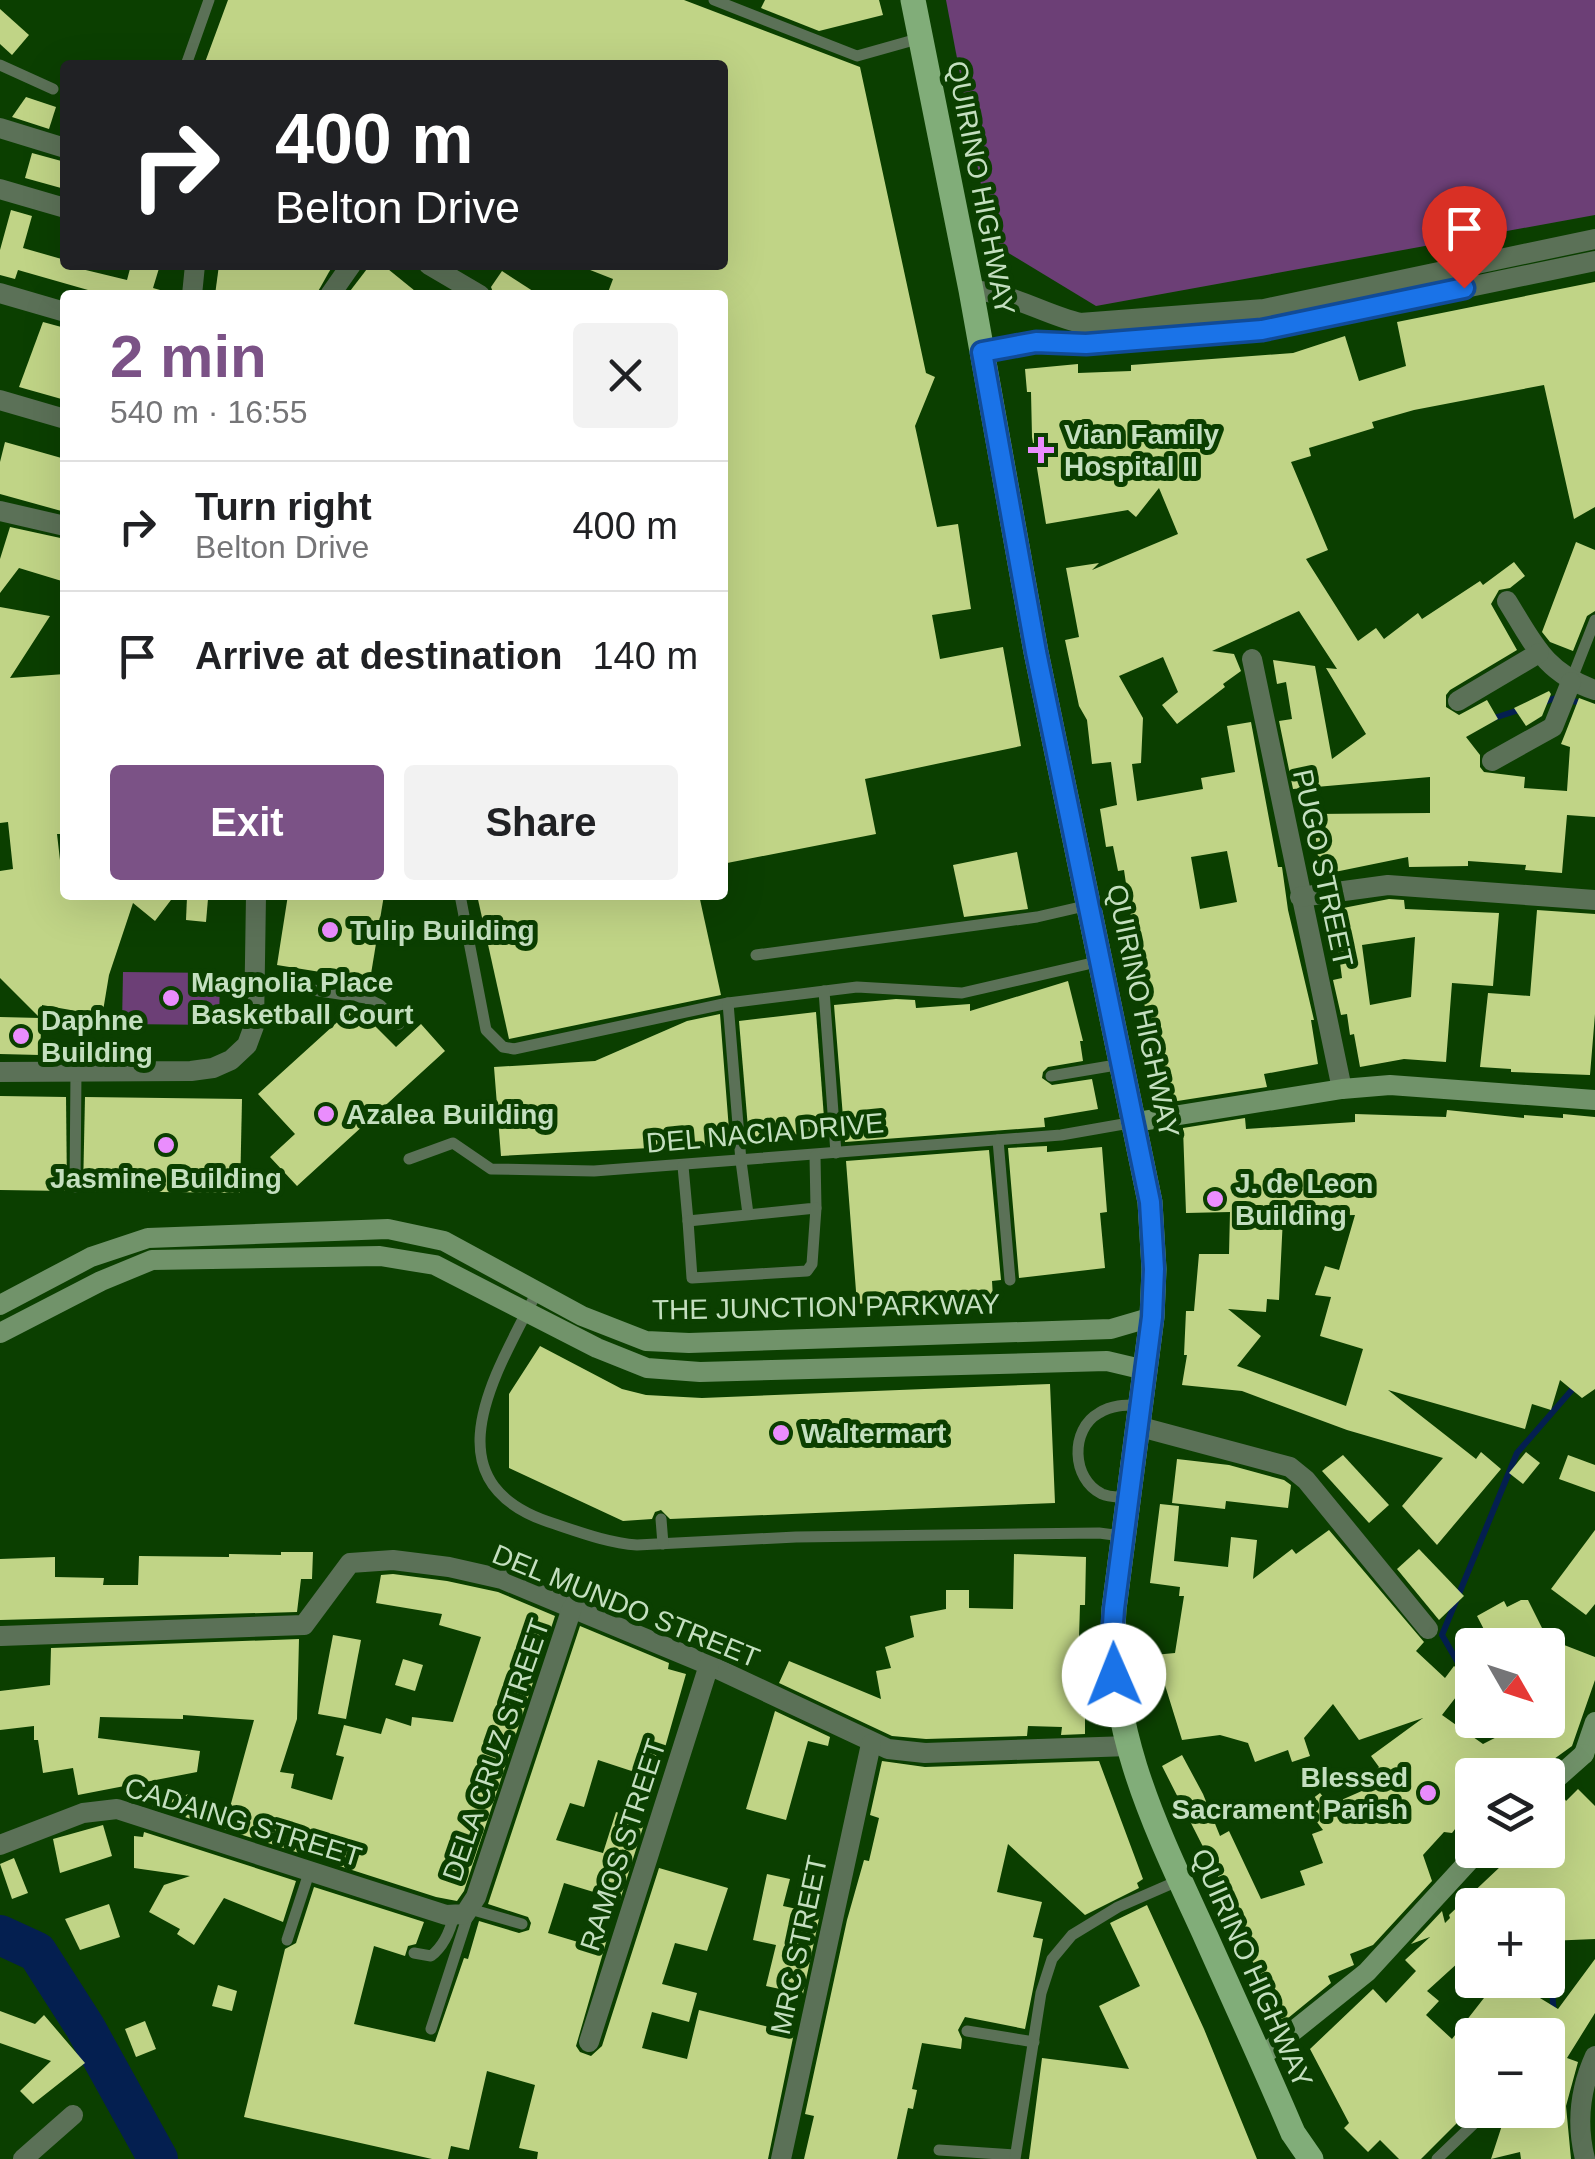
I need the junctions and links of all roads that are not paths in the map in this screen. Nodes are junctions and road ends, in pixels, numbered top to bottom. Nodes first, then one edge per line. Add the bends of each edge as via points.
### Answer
1 (209, 0) edge
2 (714, 0) edge
3 (913, 0) edge
4 (921, 38) junction
5 (188, 60) edge
6 (0, 65) edge
7 (53, 89) dead end
8 (0, 128) edge
9 (60, 146) edge
10 (0, 189) edge
11 (60, 207) edge
12 (1595, 239) edge
13 (1595, 261) edge
14 (438, 270) edge
15 (472, 290) edge
16 (971, 290) junction
17 (0, 293) edge
18 (1324, 295) junction
19 (1038, 308) junction
20 (60, 311) edge
21 (1327, 318) junction
22 (1080, 333) junction
23 (1036, 342) junction
24 (982, 352) junction
25 (0, 400) edge
26 (60, 418) edge
27 (0, 510) edge
28 (60, 525) edge
29 (1507, 601) dead end
30 (1595, 620) edge
31 (1539, 653) junction
32 (1252, 659) dead end
33 (1571, 682) junction
34 (1595, 690) edge
35 (1458, 701) dead end
36 (1492, 761) dead end
37 (1300, 897) junction
38 (256, 900) edge
39 (461, 900) edge
40 (1595, 900) edge
41 (1089, 905) junction
42 (756, 955) dead end
43 (1101, 961) junction
44 (253, 980) junction
45 (824, 991) junction
46 (728, 1003) junction
47 (400, 1024) dead end
48 (1122, 1064) junction
49 (76, 1071) junction
50 (0, 1072) edge
51 (1051, 1076) dead end
52 (1342, 1089) junction
53 (1595, 1100) edge
54 (1136, 1122) junction
55 (998, 1140) junction
56 (836, 1153) junction
57 (815, 1156) junction
58 (408, 1159) dead end
59 (740, 1161) junction
60 (683, 1166) junction
61 (75, 1187) dead end
62 (816, 1208) junction
63 (748, 1214) junction
64 (688, 1221) junction
65 (444, 1241) junction
66 (91, 1257) junction
67 (435, 1266) junction
68 (1010, 1280) dead end
69 (101, 1281) junction
70 (537, 1292) junction
71 (0, 1305) edge
72 (526, 1314) junction
73 (1152, 1317) junction
74 (0, 1333) edge
75 (1145, 1370) junction
76 (1138, 1416) junction
77 (1126, 1498) junction
78 (661, 1519) dead end
79 (1122, 1536) junction
80 (663, 1544) junction
81 (572, 1608) junction
82 (1428, 1629) dead end
83 (0, 1636) edge
84 (709, 1666) junction
85 (1595, 1722) edge
86 (871, 1744) junction
87 (1129, 1746) junction
88 (1590, 1758) edge
89 (1565, 1775) edge
90 (0, 1845) edge
91 (1463, 1868) edge
92 (310, 1870) junction
93 (1180, 1880) junction
94 (462, 1912) junction
95 (522, 1924) dead end
96 (287, 1940) dead end
97 (414, 1954) dead end
98 (431, 2029) dead end
99 (967, 2031) dead end
100 (590, 2042) dead end
101 (1034, 2042) junction
102 (1595, 2056) edge
103 (1261, 2057) junction
104 (73, 2115) dead end
105 (1469, 2128) edge
106 (1294, 2146) edge
107 (939, 2150) dead end
108 (1015, 2157) edge
109 (23, 2159) edge
110 (782, 2159) edge
111 (1311, 2159) edge
112 (1437, 2159) edge
113 (1584, 2159) edge

1 - 5 lane
2 - 4 lane via 856,56
3 - 4 main road, QUIRINO HIGHWAY
4 - 16 main road, QUIRINO HIGHWAY
6 - 7 lane
8 - 9 street
10 - 11 street
12 - 18 street
13 - 21 street
14 - 15 street
16 - 19 street
16 - 24 main road, QUIRINO HIGHWAY
17 - 20 street
18 - 21 street
18 - 22 street
19 - 22 street
19 - 23 street
21 - 22 street via 1262,330
22 - 23 street
23 - 24 street
24 - 41 main road, QUIRINO HIGHWAY
25 - 26 street
27 - 28 street
29 - 31 street
30 - 33 lane
31 - 33 street
31 - 35 street
32 - 37 street, PUGO STREET
33 - 34 street
33 - 36 street via 1552,727
37 - 40 street via 1388,885
37 - 52 street, PUGO STREET
38 - 44 street
39 - 46 lane via 486,1030 503,1047 528,1048
41 - 42 lane
41 - 43 main road, QUIRINO HIGHWAY
43 - 45 lane via 962,992
43 - 48 main road, QUIRINO HIGHWAY
44 - 47 lane via 366,998
44 - 49 street via 254,1026 247,1046 231,1060 191,1071
45 - 46 lane
45 - 56 lane
46 - 59 lane
48 - 51 lane
48 - 54 main road, QUIRINO HIGHWAY
49 - 50 street
49 - 61 lane
52 - 53 street via 1390,1084
52 - 54 street
54 - 55 lane, DEL NACIA DRIVE
54 - 73 main road, QUIRINO HIGHWAY via 1150,1202
55 - 56 lane, DEL NACIA DRIVE
55 - 68 lane
56 - 57 lane, DEL NACIA DRIVE
57 - 59 lane, DEL NACIA DRIVE
57 - 62 lane
58 - 60 lane, DEL NACIA DRIVE via 453,1143 491,1169
59 - 60 lane, DEL NACIA DRIVE
59 - 63 lane
60 - 64 lane
62 - 63 lane
62 - 64 lane via 807,1271 692,1278
63 - 64 lane
65 - 66 street, THE JUNCTION PARKWAY via 388,1229 148,1238
65 - 67 street
65 - 70 street, THE JUNCTION PARKWAY
66 - 69 street
66 - 71 street, THE JUNCTION PARKWAY
67 - 69 street, THE JUNCTION PARKWAY via 380,1256 152,1260
67 - 72 street, THE JUNCTION PARKWAY
69 - 74 street, THE JUNCTION PARKWAY
70 - 72 lane
70 - 73 street, THE JUNCTION PARKWAY via 646,1341 689,1343 1110,1328
72 - 75 street, THE JUNCTION PARKWAY via 647,1368 1107,1360
72 - 80 lane via 490,1384 478,1443 487,1478 532,1517 619,1544
73 - 75 main road, QUIRINO HIGHWAY
75 - 76 main road, QUIRINO HIGHWAY
76 - 77 main road, QUIRINO HIGHWAY
76 - 77 lane via 1114,1406 1096,1414 1078,1446 1088,1482 1102,1494
76 - 82 street via 1290,1467
77 - 79 main road, QUIRINO HIGHWAY
78 - 80 lane
79 - 80 lane
79 - 87 main road, QUIRINO HIGHWAY via 1111,1654
81 - 83 street, DEL MUNDO STREET via 502,1579 393,1560 350,1564 304,1625
81 - 84 street, DEL MUNDO STREET
81 - 94 street, DELA CRUZ STREET
84 - 86 street, DEL MUNDO STREET
84 - 100 street, RAMOS STREET
85 - 88 street
86 - 87 street, DEL MUNDO STREET via 925,1753
86 - 110 street, MRC STREET
87 - 93 main road, QUIRINO HIGHWAY via 1141,1792
88 - 89 street
90 - 92 street, CADAING STREET via 117,1808
91 - 103 street via 1367,1972
92 - 94 street, CADAING STREET
92 - 96 lane
93 - 101 lane via 1072,1935 1052,1959
93 - 103 main road, QUIRINO HIGHWAY
94 - 95 lane
94 - 97 lane via 438,1952
94 - 98 lane
99 - 101 lane
101 - 108 lane
102 - 113 street via 1579,2110
103 - 106 main road, QUIRINO HIGHWAY
104 - 109 street
105 - 112 lane
106 - 111 main road, QUIRINO HIGHWAY
107 - 108 lane

